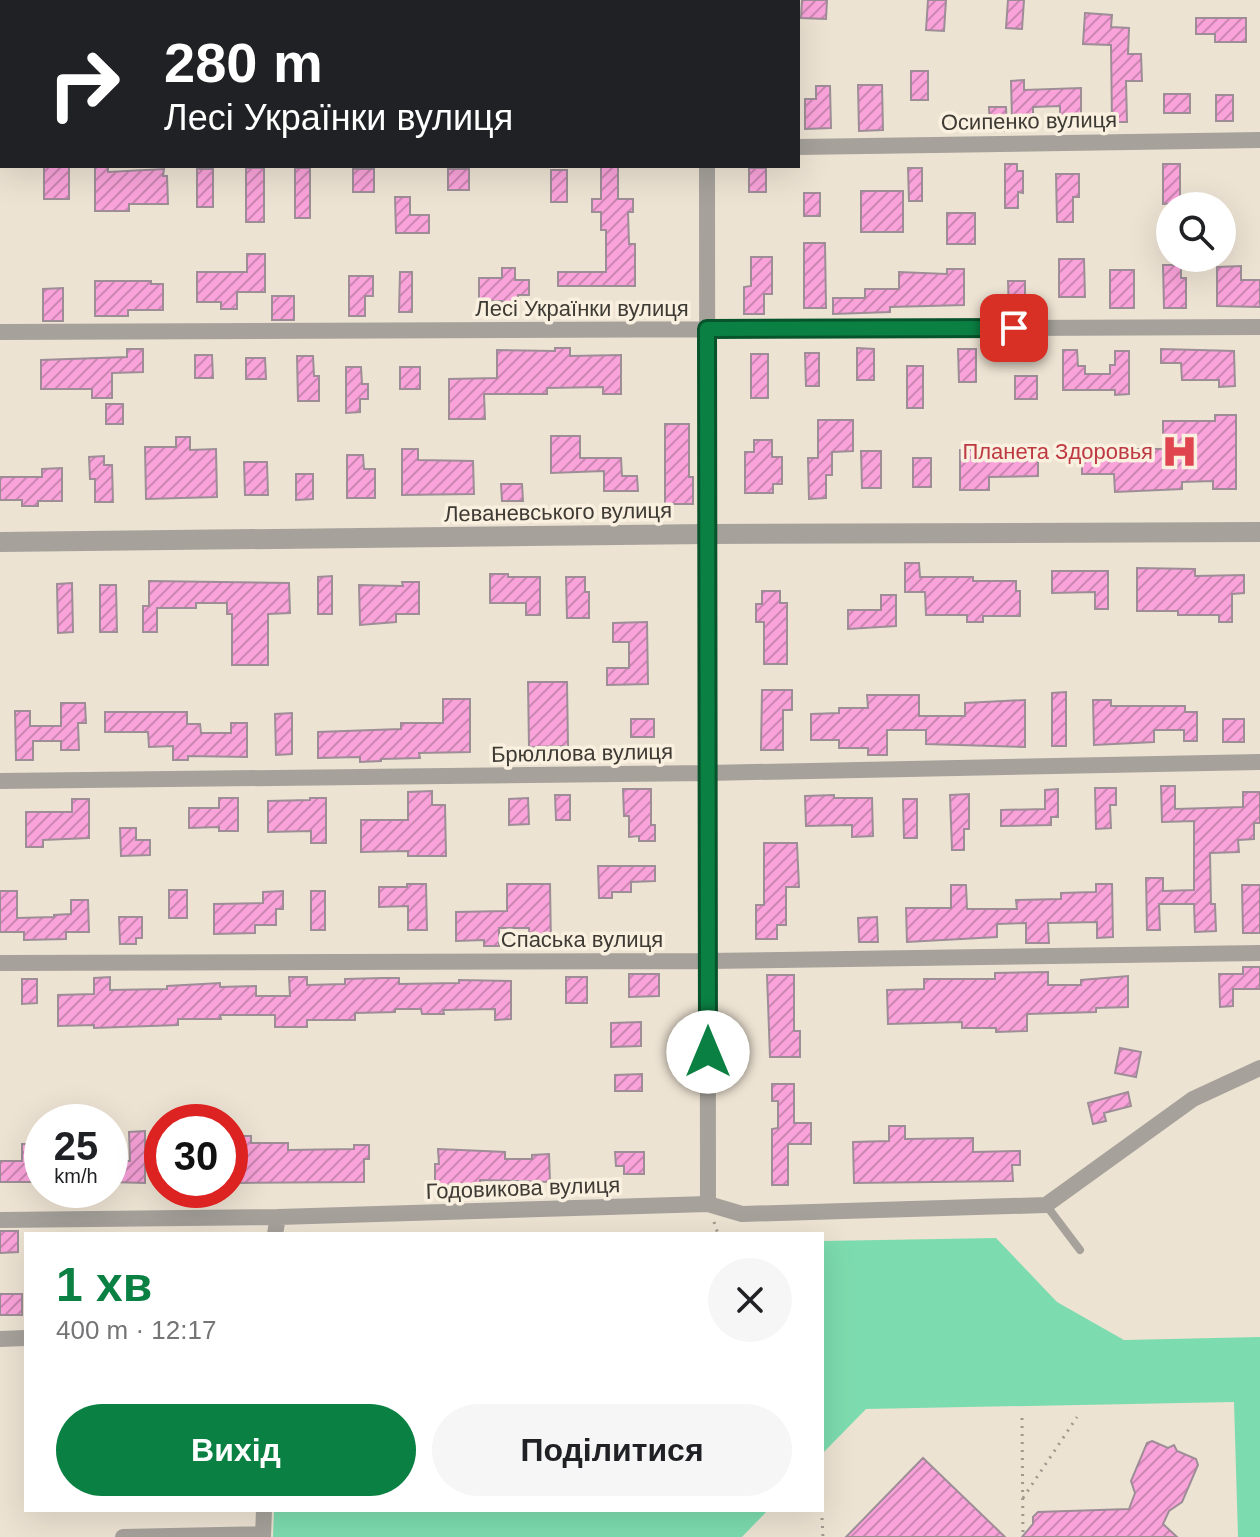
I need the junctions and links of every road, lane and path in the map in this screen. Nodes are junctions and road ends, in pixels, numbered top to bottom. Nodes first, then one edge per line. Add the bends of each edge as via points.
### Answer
1 (1260, 140) edge
2 (800, 147) edge
3 (707, 168) edge
4 (1260, 327) edge
5 (707, 329) junction
6 (0, 332) edge
7 (1260, 532) edge
8 (707, 534) junction
9 (0, 542) edge
10 (1260, 762) edge
11 (707, 773) junction
12 (0, 781) edge
13 (1260, 953) edge
14 (708, 961) junction
15 (0, 963) edge
16 (1260, 1068) edge
17 (708, 1204) junction
18 (1046, 1205) junction
19 (0, 1220) edge
20 (276, 1226) edge
21 (1080, 1250) dead end
22 (24, 1338) edge
23 (0, 1339) edge
24 (1077, 1417) dead end
25 (1022, 1418) dead end
26 (1023, 1498) junction
27 (264, 1512) edge
28 (822, 1518) dead end
29 (263, 1536) edge
30 (123, 1537) edge
31 (823, 1537) edge
32 (1023, 1537) edge

1 - 2 street, Осипенко вулиця
3 - 5 street
4 - 5 street, Лесі Українки вулиця
5 - 6 street, Лесі Українки вулиця
5 - 8 street
7 - 8 street, Леваневського вулиця
8 - 9 street, Леваневського вулиця
8 - 11 street
10 - 11 street, Брюллова вулиця
11 - 12 street, Брюллова вулиця
11 - 14 street
13 - 14 street, Спаська вулиця
14 - 15 street, Спаська вулиця
14 - 17 street
16 - 18 street via 1193,1099
17 - 18 street, Годовикова вулиця via 742,1214
17 - 20 street, Годовикова вулиця
18 - 21 lane
19 - 20 street, Годовикова вулиця
22 - 23 street
24 - 26 path
25 - 26 path
26 - 32 path
27 - 29 street
28 - 31 path
29 - 30 street

